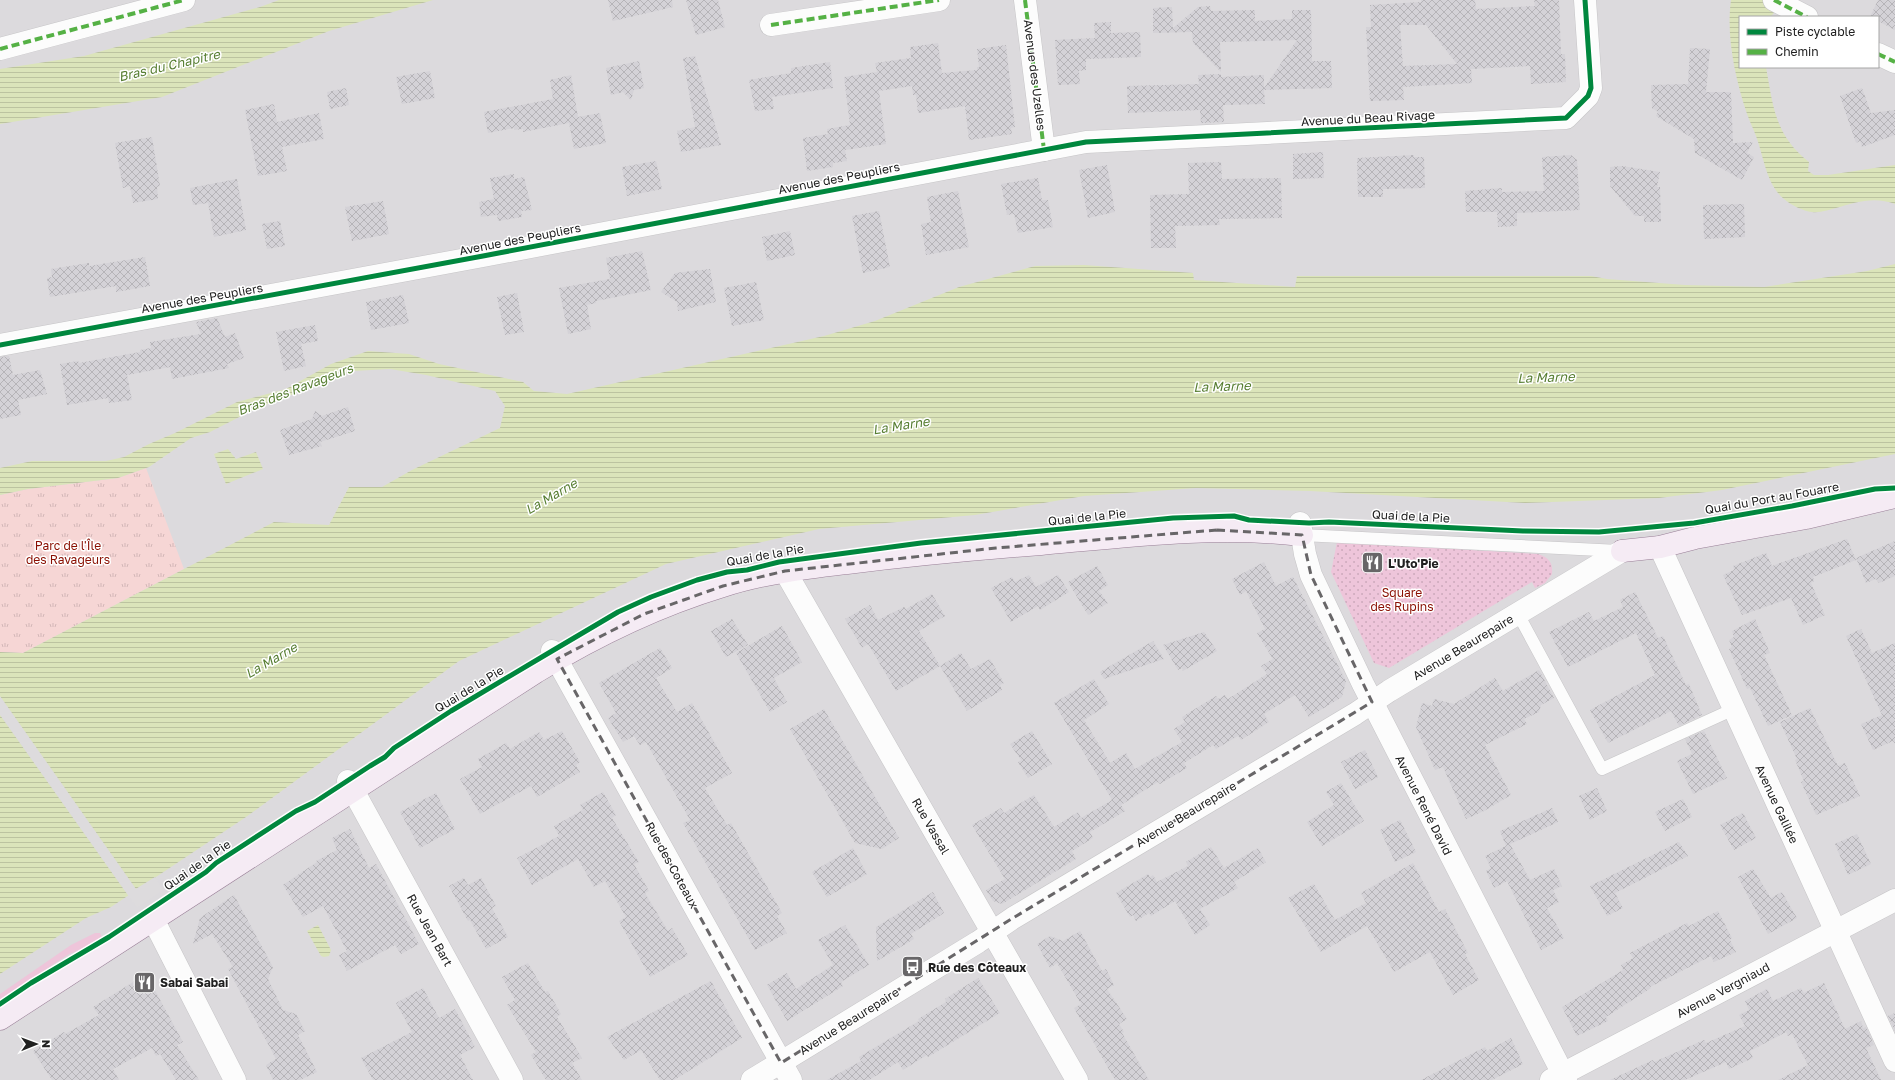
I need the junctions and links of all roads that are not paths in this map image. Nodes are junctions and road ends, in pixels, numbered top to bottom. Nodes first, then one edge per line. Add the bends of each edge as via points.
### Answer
1 (182, 0) edge
2 (939, 0) edge
3 (1025, 0) edge
4 (1586, 0) edge
5 (1781, 3) edge
6 (1805, 16) edge
7 (771, 24) dead end
8 (0, 49) edge
9 (1879, 54) edge
10 (1895, 62) edge
11 (1044, 150) junction
12 (0, 345) edge
13 (1895, 498) edge
14 (1301, 529) junction
15 (1660, 547) junction
16 (1622, 551) junction
17 (785, 571) junction
18 (1518, 614) junction
19 (555, 655) junction
20 (1372, 702) junction
21 (1734, 709) junction
22 (350, 785) junction
23 (1895, 900) edge
24 (154, 921) junction
25 (1836, 931) junction
26 (992, 933) junction
27 (0, 1019) edge
28 (1895, 1061) edge
29 (786, 1071) edge
30 (1560, 1078) edge
31 (235, 1080) edge
32 (512, 1080) edge
33 (752, 1080) edge
34 (1077, 1080) edge

1 - 8 street
2 - 7 street
3 - 11 street, Avenue des Uzelles
4 - 11 street, Avenue du Beau Rivage via 1591,88 1588,96 1566,118 1086,142
5 - 6 street
9 - 10 street
11 - 12 street, Avenue des Peupliers
13 - 15 street, Quai du Port au Fouarre
14 - 16 lane, Quai de la Pie via 1327,536
14 - 17 street, Quai de la Pie via 1177,531 888,558
14 - 20 street, Avenue René David via 1311,574
15 - 16 street, Quai du Port au Fouarre
15 - 21 street, Avenue Galilée
16 - 18 street, Avenue Beaurepaire
17 - 19 street, Quai de la Pie via 723,586 644,614
17 - 26 street, Rue Vassal
18 - 20 street, Avenue Beaurepaire
18 - 21 lane via 1602,769
19 - 22 street, Quai de la Pie
19 - 29 street, Rue des Coteaux
20 - 26 street, Avenue Beaurepaire
20 - 30 street, Avenue René David
21 - 25 street, Avenue Galilée
22 - 24 street, Quai de la Pie
22 - 32 street, Rue Jean Bart
23 - 25 street, Avenue Vergniaud
24 - 27 street, Quai de la Pie
24 - 31 street
25 - 28 street, Avenue Galilée
25 - 30 street, Avenue Vergniaud
26 - 29 street, Avenue Beaurepaire
26 - 34 street, Rue Vassal
29 - 33 street, Avenue Beaurepaire

